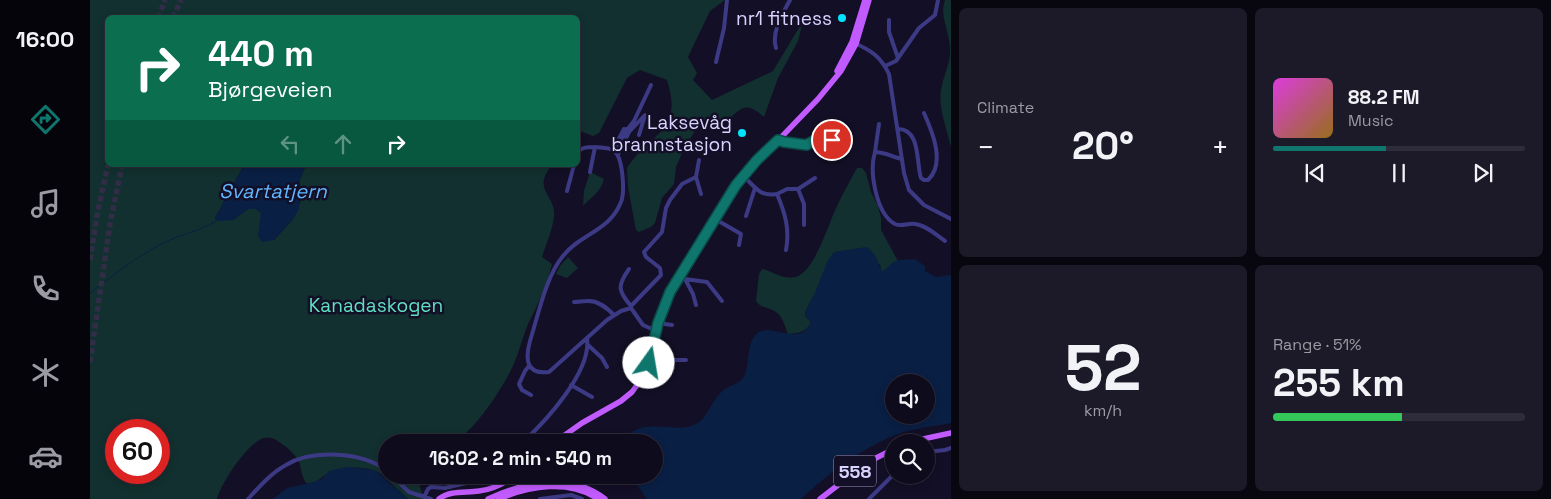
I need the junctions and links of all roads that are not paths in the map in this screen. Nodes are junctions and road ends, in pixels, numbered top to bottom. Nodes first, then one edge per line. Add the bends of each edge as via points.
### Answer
1 (727, 0) edge
2 (790, 0) edge
3 (865, 0) edge
4 (869, 0) edge
5 (938, 0) edge
6 (889, 20) dead end
7 (854, 43) junction
8 (776, 48) dead end
9 (898, 58) junction
10 (716, 62) dead end
11 (885, 66) junction
12 (651, 84) dead end
13 (924, 113) dead end
14 (879, 124) dead end
15 (898, 129) junction
16 (628, 131) junction
17 (639, 135) dead end
18 (778, 140) junction
19 (838, 145) dead end
20 (595, 148) junction
21 (580, 149) edge
22 (616, 152) junction
23 (875, 152) junction
24 (902, 159) junction
25 (699, 160) dead end
26 (573, 167) edge
27 (590, 172) dead end
28 (744, 176) junction
29 (696, 177) junction
30 (814, 178) dead end
31 (756, 188) junction
32 (798, 189) junction
33 (567, 191) dead end
34 (701, 194) dead end
35 (777, 194) junction
36 (746, 216) dead end
37 (715, 219) junction
38 (951, 219) edge
39 (804, 225) dead end
40 (741, 234) junction
41 (747, 236) dead end
42 (945, 241) dead end
43 (739, 245) dead end
44 (786, 250) dead end
45 (629, 269) dead end
46 (682, 278) junction
47 (722, 301) dead end
48 (574, 302) dead end
49 (696, 305) dead end
50 (631, 307) junction
51 (614, 315) junction
52 (658, 323) junction
53 (672, 325) dead end
54 (656, 331) junction
55 (587, 338) junction
56 (588, 345) junction
57 (651, 355) junction
58 (686, 360) dead end
59 (529, 366) junction
60 (607, 367) dead end
61 (571, 386) junction
62 (531, 395) dead end
63 (592, 396) dead end
64 (951, 433) edge
65 (531, 434) edge
66 (567, 434) edge
67 (935, 436) edge
68 (951, 448) edge
69 (935, 451) edge
70 (885, 454) edge
71 (378, 466) edge
72 (885, 483) edge
73 (401, 484) edge
74 (462, 484) edge
75 (502, 484) edge
76 (455, 493) junction
77 (424, 497) junction
78 (447, 498) edge
79 (248, 499) edge
80 (431, 499) edge
81 (439, 499) edge
82 (488, 499) edge
83 (499, 499) edge
84 (540, 499) edge
85 (582, 499) edge
86 (598, 499) edge
87 (606, 499) edge
88 (820, 499) edge
89 (869, 499) edge

1 - 10 street
2 - 8 street via 781,16 774,41
3 - 7 main road
4 - 7 main road
5 - 9 street via 935,15 919,28
6 - 9 street via 889,32
7 - 11 street via 875,53
7 - 18 main road via 841,71
9 - 11 street
11 - 15 street via 891,81
12 - 16 street
13 - 15 street via 936,150 933,172 928,180 921,178 919,155 910,134
14 - 23 street
15 - 24 street
16 - 17 street via 645,115
16 - 22 street via 624,129
18 - 19 street via 807,145 828,138
18 - 28 main road
20 - 21 street
20 - 22 street
20 - 27 street
22 - 59 street via 623,187 620,204 607,223 576,243 557,264 526,352
23 - 24 street
23 - 42 street via 872,160 877,200 886,216 899,226 924,226
24 - 38 street via 906,182 913,195 924,205
25 - 29 street
26 - 33 street
28 - 31 street
28 - 37 main road
29 - 34 street
29 - 50 street via 682,184 667,204 662,232 644,252 660,268 661,275
30 - 32 street
31 - 35 street via 766,195
31 - 36 street
32 - 35 street via 787,189
32 - 39 street via 804,204
35 - 44 street via 788,227
37 - 40 street
37 - 46 main road
40 - 41 street
40 - 43 street
45 - 50 street via 621,292
46 - 47 street via 707,282
46 - 49 street
46 - 52 main road via 666,300
48 - 51 street via 596,302
50 - 51 street
50 - 54 street via 643,325
51 - 55 street
52 - 53 street
52 - 54 main road
54 - 57 main road
55 - 56 street
55 - 59 street via 549,372 537,372
56 - 60 street
56 - 61 street
57 - 58 street
57 - 66 main road via 644,376 632,392
59 - 62 street via 519,384
61 - 63 street
61 - 65 street via 560,404
64 - 67 main road
68 - 69 street
70 - 88 main road, 558 via 868,462
71 - 79 street via 350,457 304,457 278,470
72 - 89 street
73 - 77 street via 409,492
74 - 77 street via 431,487
75 - 76 main road via 479,491
76 - 78 main road
76 - 81 main road
77 - 80 street
82 - 87 main road via 522,487 556,482 582,486
83 - 86 main road via 531,489 556,486 580,490
84 - 85 street via 571,495

